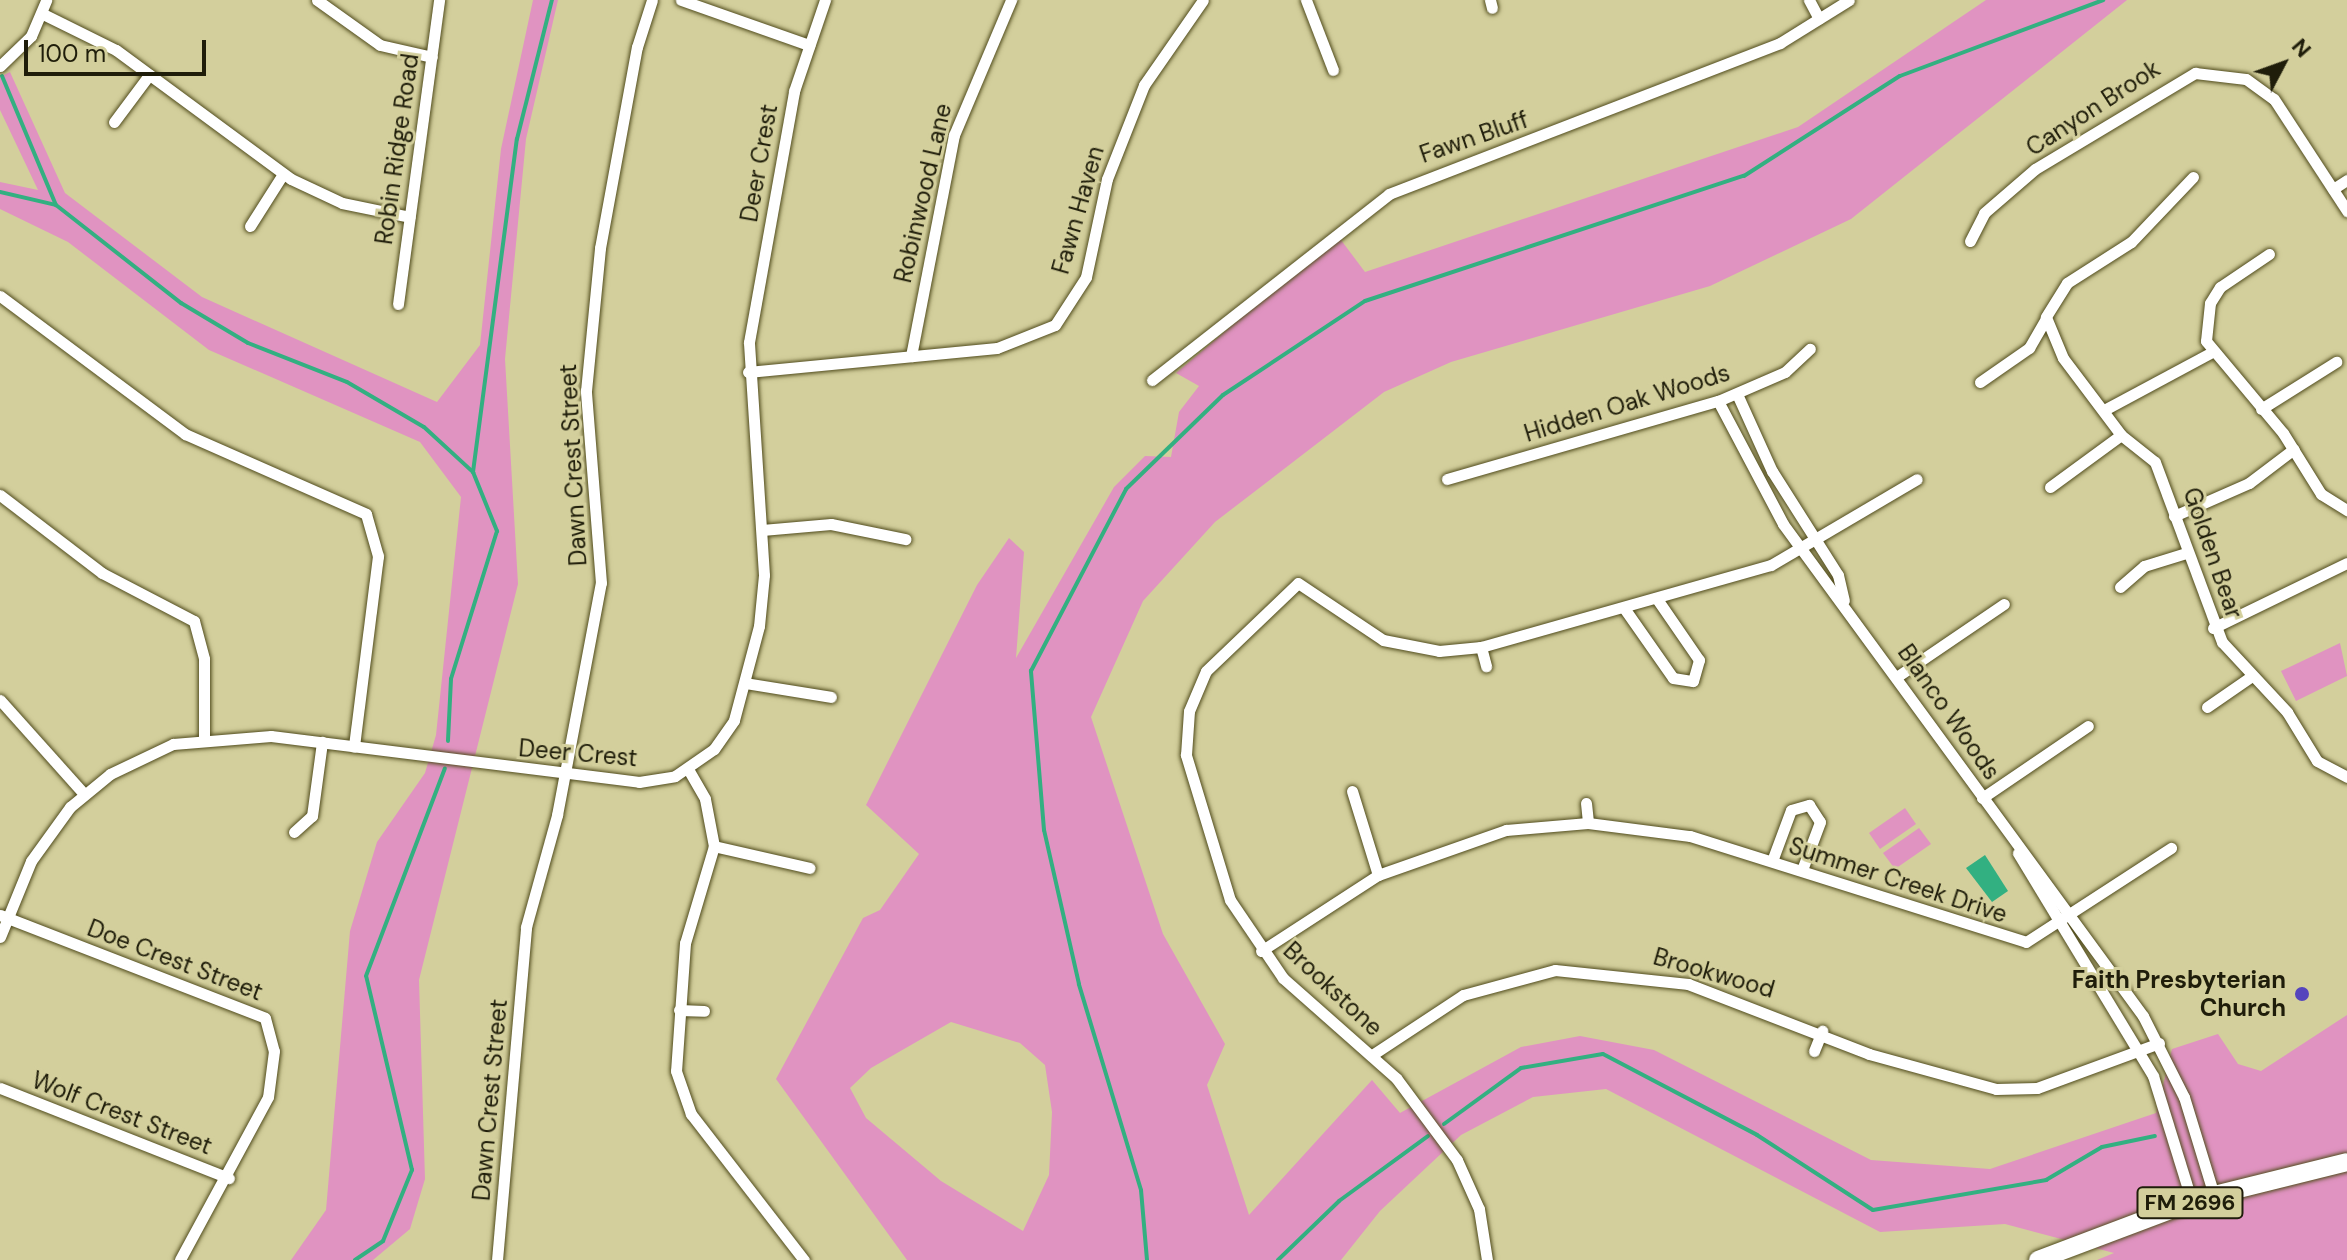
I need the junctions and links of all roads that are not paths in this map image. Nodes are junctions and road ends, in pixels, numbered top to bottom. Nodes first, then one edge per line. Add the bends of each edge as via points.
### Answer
1 (46, 0) edge
2 (317, 0) edge
3 (439, 0) edge
4 (652, 0) edge
5 (681, 0) edge
6 (825, 0) edge
7 (1011, 0) edge
8 (1203, 0) edge
9 (1306, 0) edge
10 (1809, 0) edge
11 (1849, 0) edge
12 (43, 14) junction
13 (1819, 19) junction
14 (809, 45) junction
15 (432, 57) junction
16 (0, 66) edge
17 (1333, 70) dead end
18 (149, 75) junction
19 (114, 122) dead end
20 (283, 174) junction
21 (2193, 177) dead end
22 (2347, 180) edge
23 (2333, 189) junction
24 (2347, 211) edge
25 (410, 217) junction
26 (250, 226) dead end
27 (1970, 241) dead end
28 (2269, 254) dead end
29 (0, 296) edge
30 (398, 304) dead end
31 (2046, 317) junction
32 (1810, 349) dead end
33 (2212, 352) junction
34 (911, 356) junction
35 (2336, 362) dead end
36 (748, 372) junction
37 (1152, 380) dead end
38 (1980, 382) dead end
39 (1737, 394) junction
40 (1718, 401) junction
41 (2261, 409) junction
42 (2104, 410) junction
43 (2121, 435) junction
44 (2294, 449) junction
45 (1447, 479) dead end
46 (1917, 479) dead end
47 (2050, 487) dead end
48 (0, 495) edge
49 (2347, 510) edge
50 (2174, 516) junction
51 (762, 530) junction
52 (905, 539) dead end
53 (1817, 542) junction
54 (1802, 550) junction
55 (2186, 553) junction
56 (2347, 563) edge
57 (2120, 587) dead end
58 (1657, 599) junction
59 (1844, 600) junction
60 (2004, 604) dead end
61 (1624, 608) junction
62 (2213, 628) junction
63 (1481, 647) junction
64 (1486, 666) dead end
65 (1898, 676) junction
66 (2249, 678) junction
67 (745, 683) junction
68 (831, 697) dead end
69 (0, 700) edge
70 (2207, 707) dead end
71 (2088, 726) dead end
72 (204, 737) junction
73 (322, 742) junction
74 (354, 746) junction
75 (688, 769) junction
76 (562, 776) junction
77 (2347, 777) edge
78 (1352, 791) dead end
79 (84, 794) junction
80 (1982, 798) junction
81 (1586, 803) dead end
82 (1588, 823) junction
83 (294, 832) dead end
84 (714, 846) junction
85 (2171, 848) dead end
86 (2016, 849) junction
87 (1772, 861) junction
88 (810, 868) dead end
89 (1802, 870) junction
90 (1378, 875) junction
91 (2073, 915) junction
92 (4, 916) edge
93 (2058, 925) junction
94 (0, 937) edge
95 (1261, 951) junction
96 (679, 1010) junction
97 (704, 1011) dead end
98 (1822, 1031) junction
99 (2159, 1043) junction
100 (1814, 1051) dead end
101 (2142, 1053) junction
102 (1372, 1055) junction
103 (0, 1088) edge
104 (2347, 1162) edge
105 (229, 1178) junction
106 (2214, 1195) junction
107 (2192, 1202) junction
108 (180, 1260) edge
109 (497, 1260) edge
110 (804, 1260) edge
111 (1487, 1260) edge
112 (2038, 1260) edge

1 - 12 street
2 - 15 street via 380,45
3 - 15 street, Robin Ridge Road
4 - 76 street, Dawn Crest Street via 637,47 600,248 586,391 601,583
5 - 14 street
6 - 14 street, Deer Crest
7 - 34 street, Robinwood Lane via 954,135
8 - 34 street, Fawn Haven via 1134,108 1107,179 1086,277 1063,318 1019,344
9 - 17 street
10 - 13 street
11 - 13 street, Fawn Bluff
12 - 16 street
12 - 18 street
13 - 37 street, Fawn Bluff via 1752,55 1389,194
14 - 36 street, Deer Crest via 794,91
15 - 25 street, Robin Ridge Road
18 - 19 street
18 - 20 street
20 - 25 street via 342,203
20 - 26 street
21 - 31 street via 2131,242 2067,283
22 - 23 street
23 - 24 street, Canyon Brook
23 - 27 street, Canyon Brook via 2261,87 2221,72 2195,73 2035,169 1984,213
25 - 30 street, Robin Ridge Road
28 - 33 street via 2225,282 2210,303 2204,330
29 - 74 street via 185,434 366,514 378,556
31 - 38 street via 2029,348
31 - 42 street, Golden Bear via 2063,358
32 - 39 street, Hidden Oak Woods via 1785,372
33 - 41 street
33 - 42 street
34 - 36 street, Fawn Haven
35 - 41 street
36 - 51 street, Deer Crest
39 - 40 street, Hidden Oak Woods
39 - 53 street, Blanco Woods via 1772,471
40 - 45 street, Hidden Oak Woods
40 - 54 street, Blanco Woods
41 - 44 street
42 - 43 street, Golden Bear
43 - 47 street
43 - 50 street, Golden Bear via 2155,462
44 - 49 street via 2321,494
44 - 50 street via 2249,483
46 - 53 street
48 - 72 street via 102,573 194,621 204,659
50 - 55 street, Golden Bear
51 - 52 street via 831,524
51 - 67 street, Deer Crest via 763,598
53 - 54 street
53 - 59 street, Blanco Woods
54 - 58 street
54 - 59 street, Blanco Woods
55 - 57 street via 2144,566
55 - 62 street, Golden Bear
56 - 62 street
58 - 61 street
58 - 61 street via 1699,660 1693,681 1673,678
59 - 65 street, Blanco Woods
60 - 65 street
61 - 63 street
62 - 66 street, Golden Bear
63 - 64 street
63 - 95 street, Brookstone via 1439,651 1383,640 1298,583 1214,659 1193,698 1186,740 1221,874
65 - 80 street, Blanco Woods
66 - 70 street
66 - 77 street, Golden Bear via 2287,712 2317,761
67 - 68 street
67 - 75 street, Deer Crest via 729,730
69 - 79 street
71 - 80 street
72 - 73 street, Deer Crest
72 - 79 street, Deer Crest via 142,756
73 - 74 street, Deer Crest
73 - 83 street via 312,816
74 - 76 street, Deer Crest
75 - 76 street, Deer Crest via 639,782
75 - 84 street via 705,799
76 - 109 street, Dawn Crest Street via 526,927
78 - 90 street
79 - 92 street, Deer Crest via 44,839
80 - 86 street, Blanco Woods
81 - 82 street
82 - 87 street, Summer Creek Drive via 1690,836
82 - 90 street, Summer Creek Drive via 1467,839
84 - 88 street
84 - 96 street via 685,943
85 - 91 street, Summer Creek Drive
86 - 91 street, Blanco Woods
86 - 93 street, Blanco Woods
87 - 89 street, Summer Creek Drive
87 - 89 street via 1791,810 1809,805 1820,822
89 - 93 street, Summer Creek Drive via 2010,940 2026,942
90 - 95 street, Summer Creek Drive
91 - 93 street, Summer Creek Drive
91 - 99 street, Blanco Woods
92 - 94 street, Deer Crest
92 - 105 street, Doe Crest Street via 265,1018 273,1074
93 - 101 street, Blanco Woods
95 - 102 street, Brookstone
96 - 97 street
96 - 110 street via 676,1071 686,1104
98 - 100 street
98 - 101 street, Brookwood via 1869,1054 1996,1089 2037,1088
98 - 102 street, Brookwood via 1660,977 1555,970 1463,995
99 - 101 street, Brookwood
99 - 106 street, Blanco Woods
101 - 107 street, Blanco Woods
102 - 111 street, Brookstone via 1467,1176
103 - 105 street, Wolf Crest Street
104 - 106 main road, FM 2696
105 - 108 street, Doe Crest Street
106 - 107 main road, FM 2696
107 - 112 main road, FM 2696

